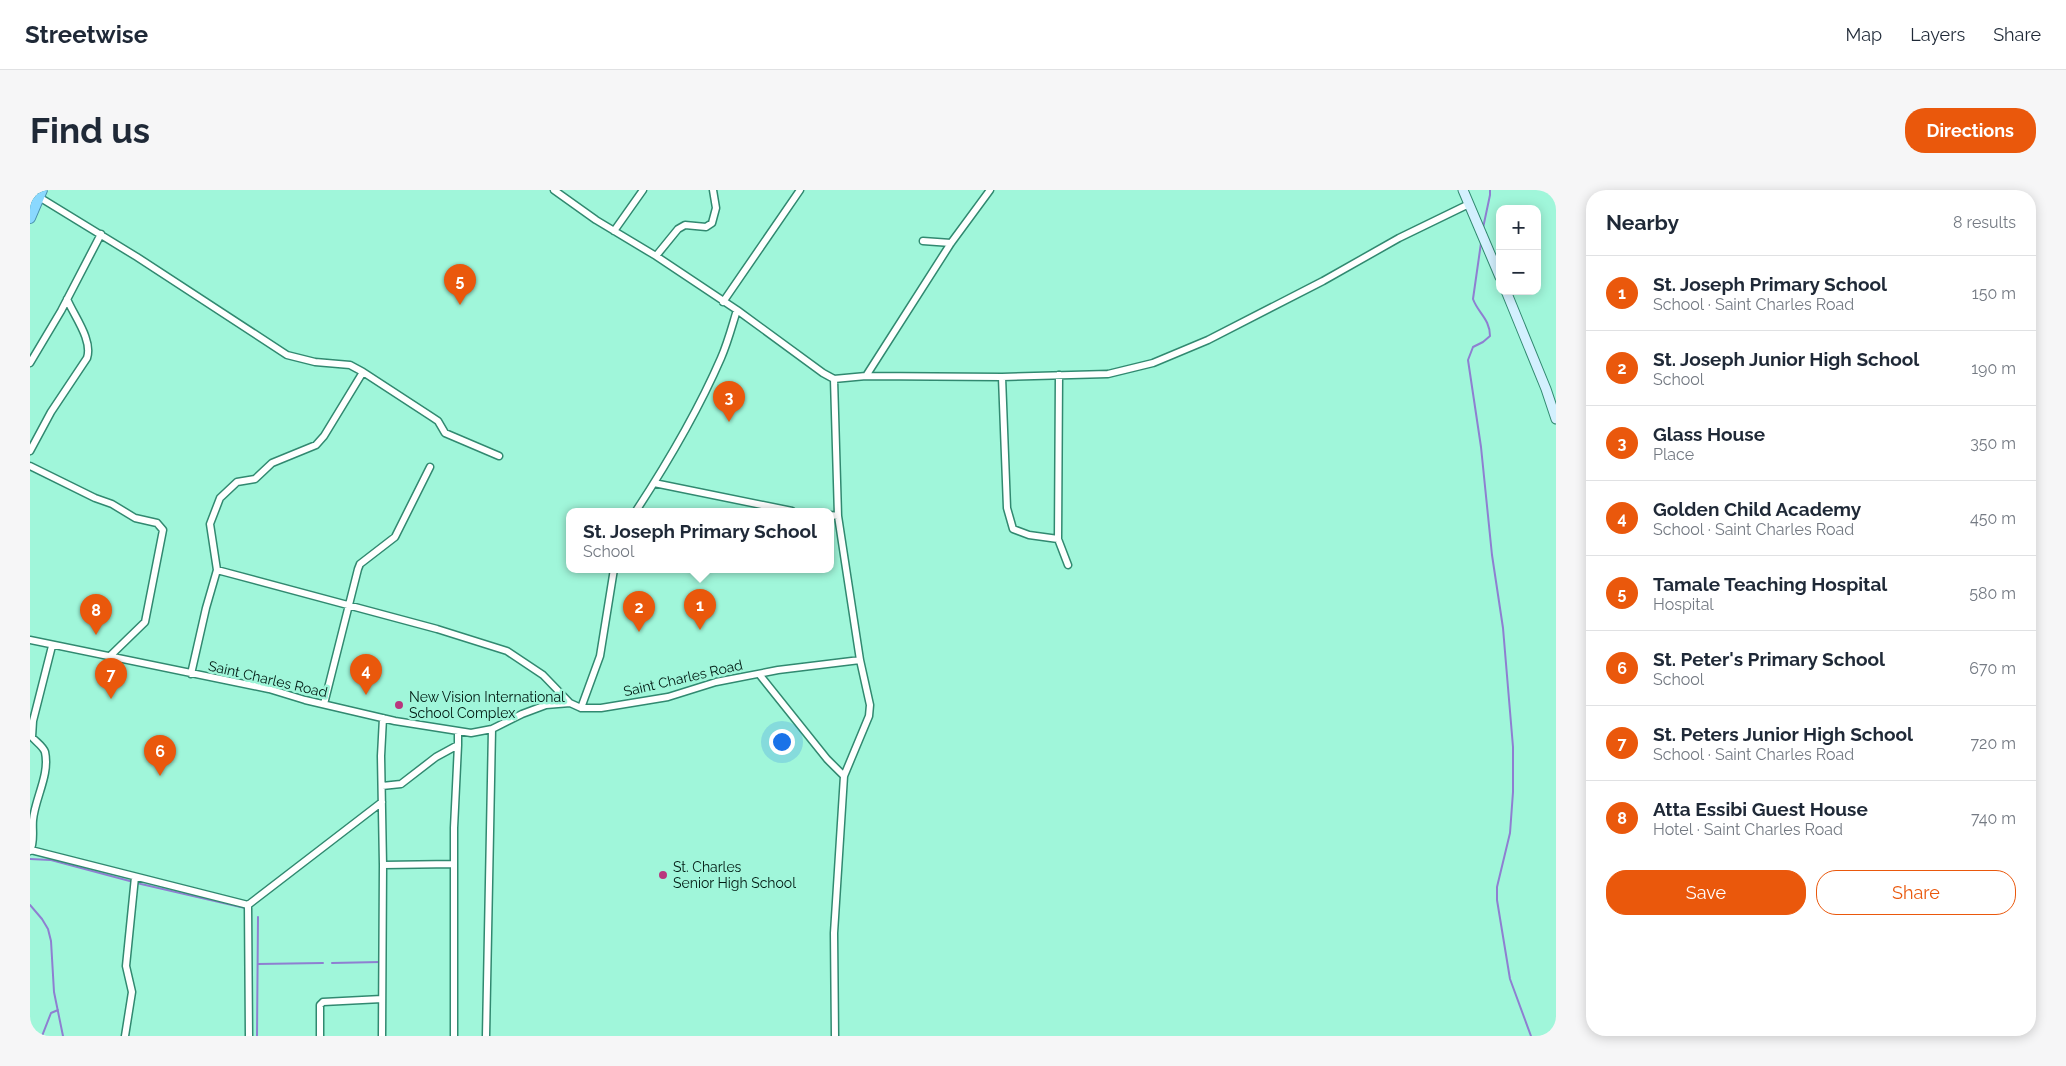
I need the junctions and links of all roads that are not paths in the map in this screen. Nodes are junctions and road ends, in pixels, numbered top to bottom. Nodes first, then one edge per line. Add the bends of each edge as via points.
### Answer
1 (554, 190) edge
2 (643, 190) edge
3 (713, 190) edge
4 (800, 190) edge
5 (990, 190) edge
6 (1463, 190) edge
7 (41, 193) edge
8 (1469, 204) junction
9 (30, 218) edge
10 (614, 231) junction
11 (101, 234) junction
12 (923, 241) dead end
13 (951, 243) junction
14 (656, 256) junction
15 (1496, 268) edge
16 (1508, 295) edge
17 (66, 300) junction
18 (723, 302) junction
19 (737, 310) junction
20 (32, 354) edge
21 (30, 363) edge
22 (363, 372) junction
23 (1059, 375) junction
24 (866, 376) junction
25 (1002, 377) junction
26 (834, 379) junction
27 (1556, 419) edge
28 (30, 451) edge
29 (499, 456) dead end
30 (30, 466) edge
31 (430, 467) dead end
32 (654, 483) junction
33 (638, 508) edge
34 (777, 508) edge
35 (834, 516) edge
36 (838, 516) junction
37 (1058, 539) junction
38 (1068, 565) dead end
39 (217, 570) junction
40 (613, 573) edge
41 (348, 604) junction
42 (30, 640) edge
43 (52, 646) junction
44 (110, 656) junction
45 (860, 660) junction
46 (191, 674) junction
47 (759, 674) junction
48 (570, 703) junction
49 (324, 704) junction
50 (582, 708) junction
51 (383, 718) junction
52 (492, 729) junction
53 (458, 731) junction
54 (458, 745) junction
55 (844, 776) junction
56 (382, 786) junction
57 (382, 802) junction
58 (31, 850) edge
59 (454, 864) junction
60 (383, 865) junction
61 (135, 877) junction
62 (248, 905) junction
63 (382, 999) junction
64 (125, 1036) edge
65 (249, 1036) edge
66 (320, 1036) edge
67 (382, 1036) edge
68 (454, 1036) edge
69 (486, 1036) edge
70 (835, 1036) edge

1 - 10 street
2 - 10 street
3 - 14 street via 716,208 712,223 706,227 685,225 678,229
4 - 18 street
5 - 13 street
6 - 8 main road
7 - 9 highway
7 - 11 street
8 - 15 main road
8 - 23 street via 1183,351 1153,363 1108,374
10 - 14 street
11 - 17 street
11 - 22 street via 287,355 307,361 350,365
12 - 13 street
13 - 24 street
14 - 18 street
16 - 27 main road
17 - 20 street
17 - 28 street via 88,343 89,352
18 - 19 street
19 - 26 street
19 - 32 street via 721,359 671,457
20 - 21 street
22 - 29 street via 438,421 445,433
22 - 39 street via 328,431 316,445 272,464 255,479 237,482 220,498 210,524
23 - 25 street
23 - 37 street
24 - 25 street
24 - 26 street
25 - 37 street via 1007,508 1013,529
26 - 36 street
30 - 44 street via 135,518 158,523 163,530 145,622
31 - 41 street via 394,537 360,564
32 - 33 street
32 - 34 street
35 - 36 street
36 - 45 street
37 - 38 street
39 - 41 street
39 - 46 street
40 - 50 street via 600,656
41 - 48 street via 506,651 543,675
41 - 49 street
42 - 43 street, Saint Charles Road
43 - 44 street, Saint Charles Road
43 - 58 street via 33,721 32,737 43,749 45,767 35,804
44 - 46 street, Saint Charles Road
45 - 47 street, Saint Charles Road
45 - 55 street via 870,716
46 - 49 street, Saint Charles Road via 269,689
47 - 50 street, Saint Charles Road via 716,682 668,697
47 - 55 street
48 - 50 street, Saint Charles Road
48 - 52 street, Saint Charles Road via 533,709
49 - 51 street, Saint Charles Road
51 - 53 street, Saint Charles Road
51 - 56 street
52 - 53 street, Saint Charles Road via 471,733
52 - 69 street
53 - 54 street
54 - 56 street via 436,757 401,784
54 - 59 street
55 - 70 street via 834,933
56 - 57 street
57 - 60 street
57 - 62 street
58 - 61 street
59 - 60 street
59 - 68 street
60 - 63 street
61 - 62 street
61 - 64 street via 126,966 132,992
62 - 65 street
63 - 66 street via 323,1002 320,1005
63 - 67 street

